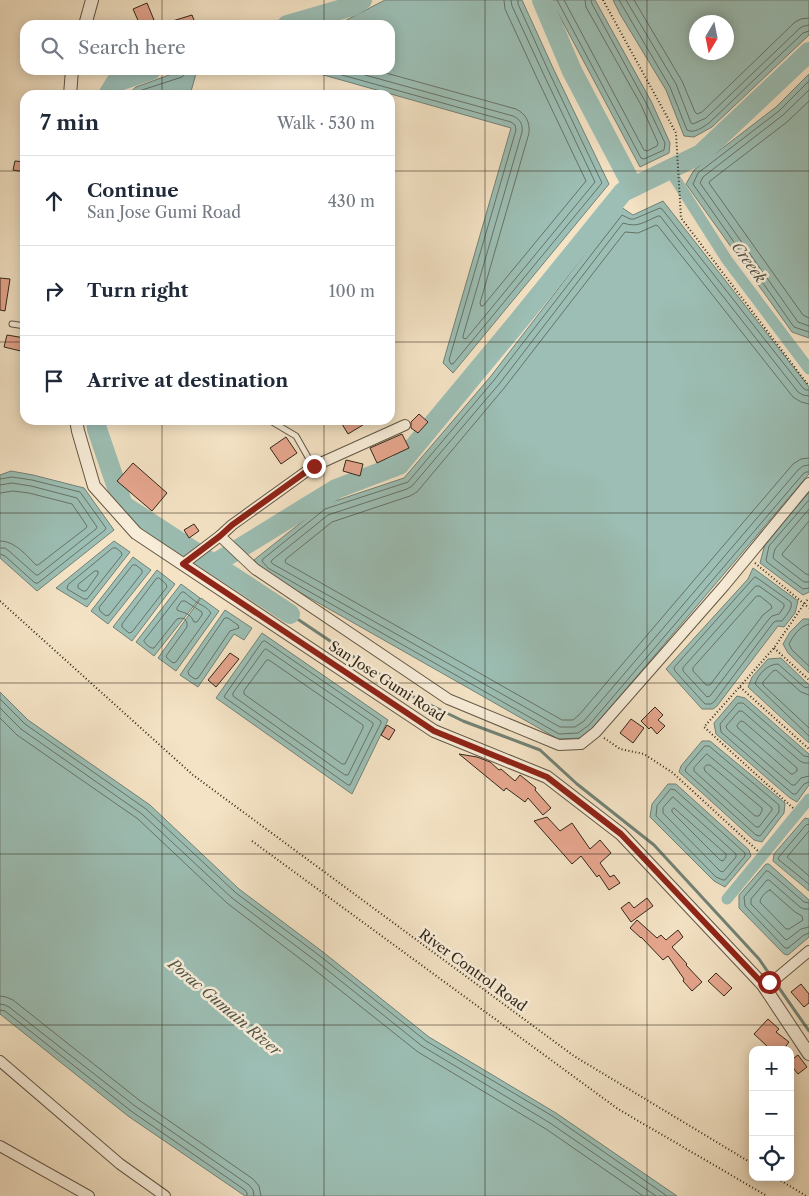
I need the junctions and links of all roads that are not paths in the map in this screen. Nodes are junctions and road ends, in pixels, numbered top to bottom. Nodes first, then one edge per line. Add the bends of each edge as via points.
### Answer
1 (92, 0) edge
2 (86, 20) edge
3 (72, 75) edge
4 (70, 90) edge
5 (12, 324) dead end
6 (20, 325) edge
7 (77, 425) edge
8 (277, 425) edge
9 (405, 425) dead end
10 (314, 466) junction
11 (809, 484) edge
12 (220, 536) junction
13 (183, 564) junction
14 (809, 951) edge
15 (770, 981) junction
16 (809, 1054) edge
17 (0, 1061) edge
18 (0, 1146) edge
19 (89, 1196) edge
20 (165, 1196) edge

1 - 2 street
3 - 4 street
5 - 6 lane
7 - 13 street, San Jose Gumi Road via 94,486 136,533
8 - 10 lane via 296,436
9 - 10 street
10 - 12 street
11 - 12 street via 596,732 581,744 559,744 448,699 255,569
12 - 13 street
13 - 15 street, San Jose Gumi Road via 434,731 547,777 621,834
14 - 15 street
15 - 16 street, San Jose Gumi Road
17 - 20 street via 120,1164
18 - 19 street

